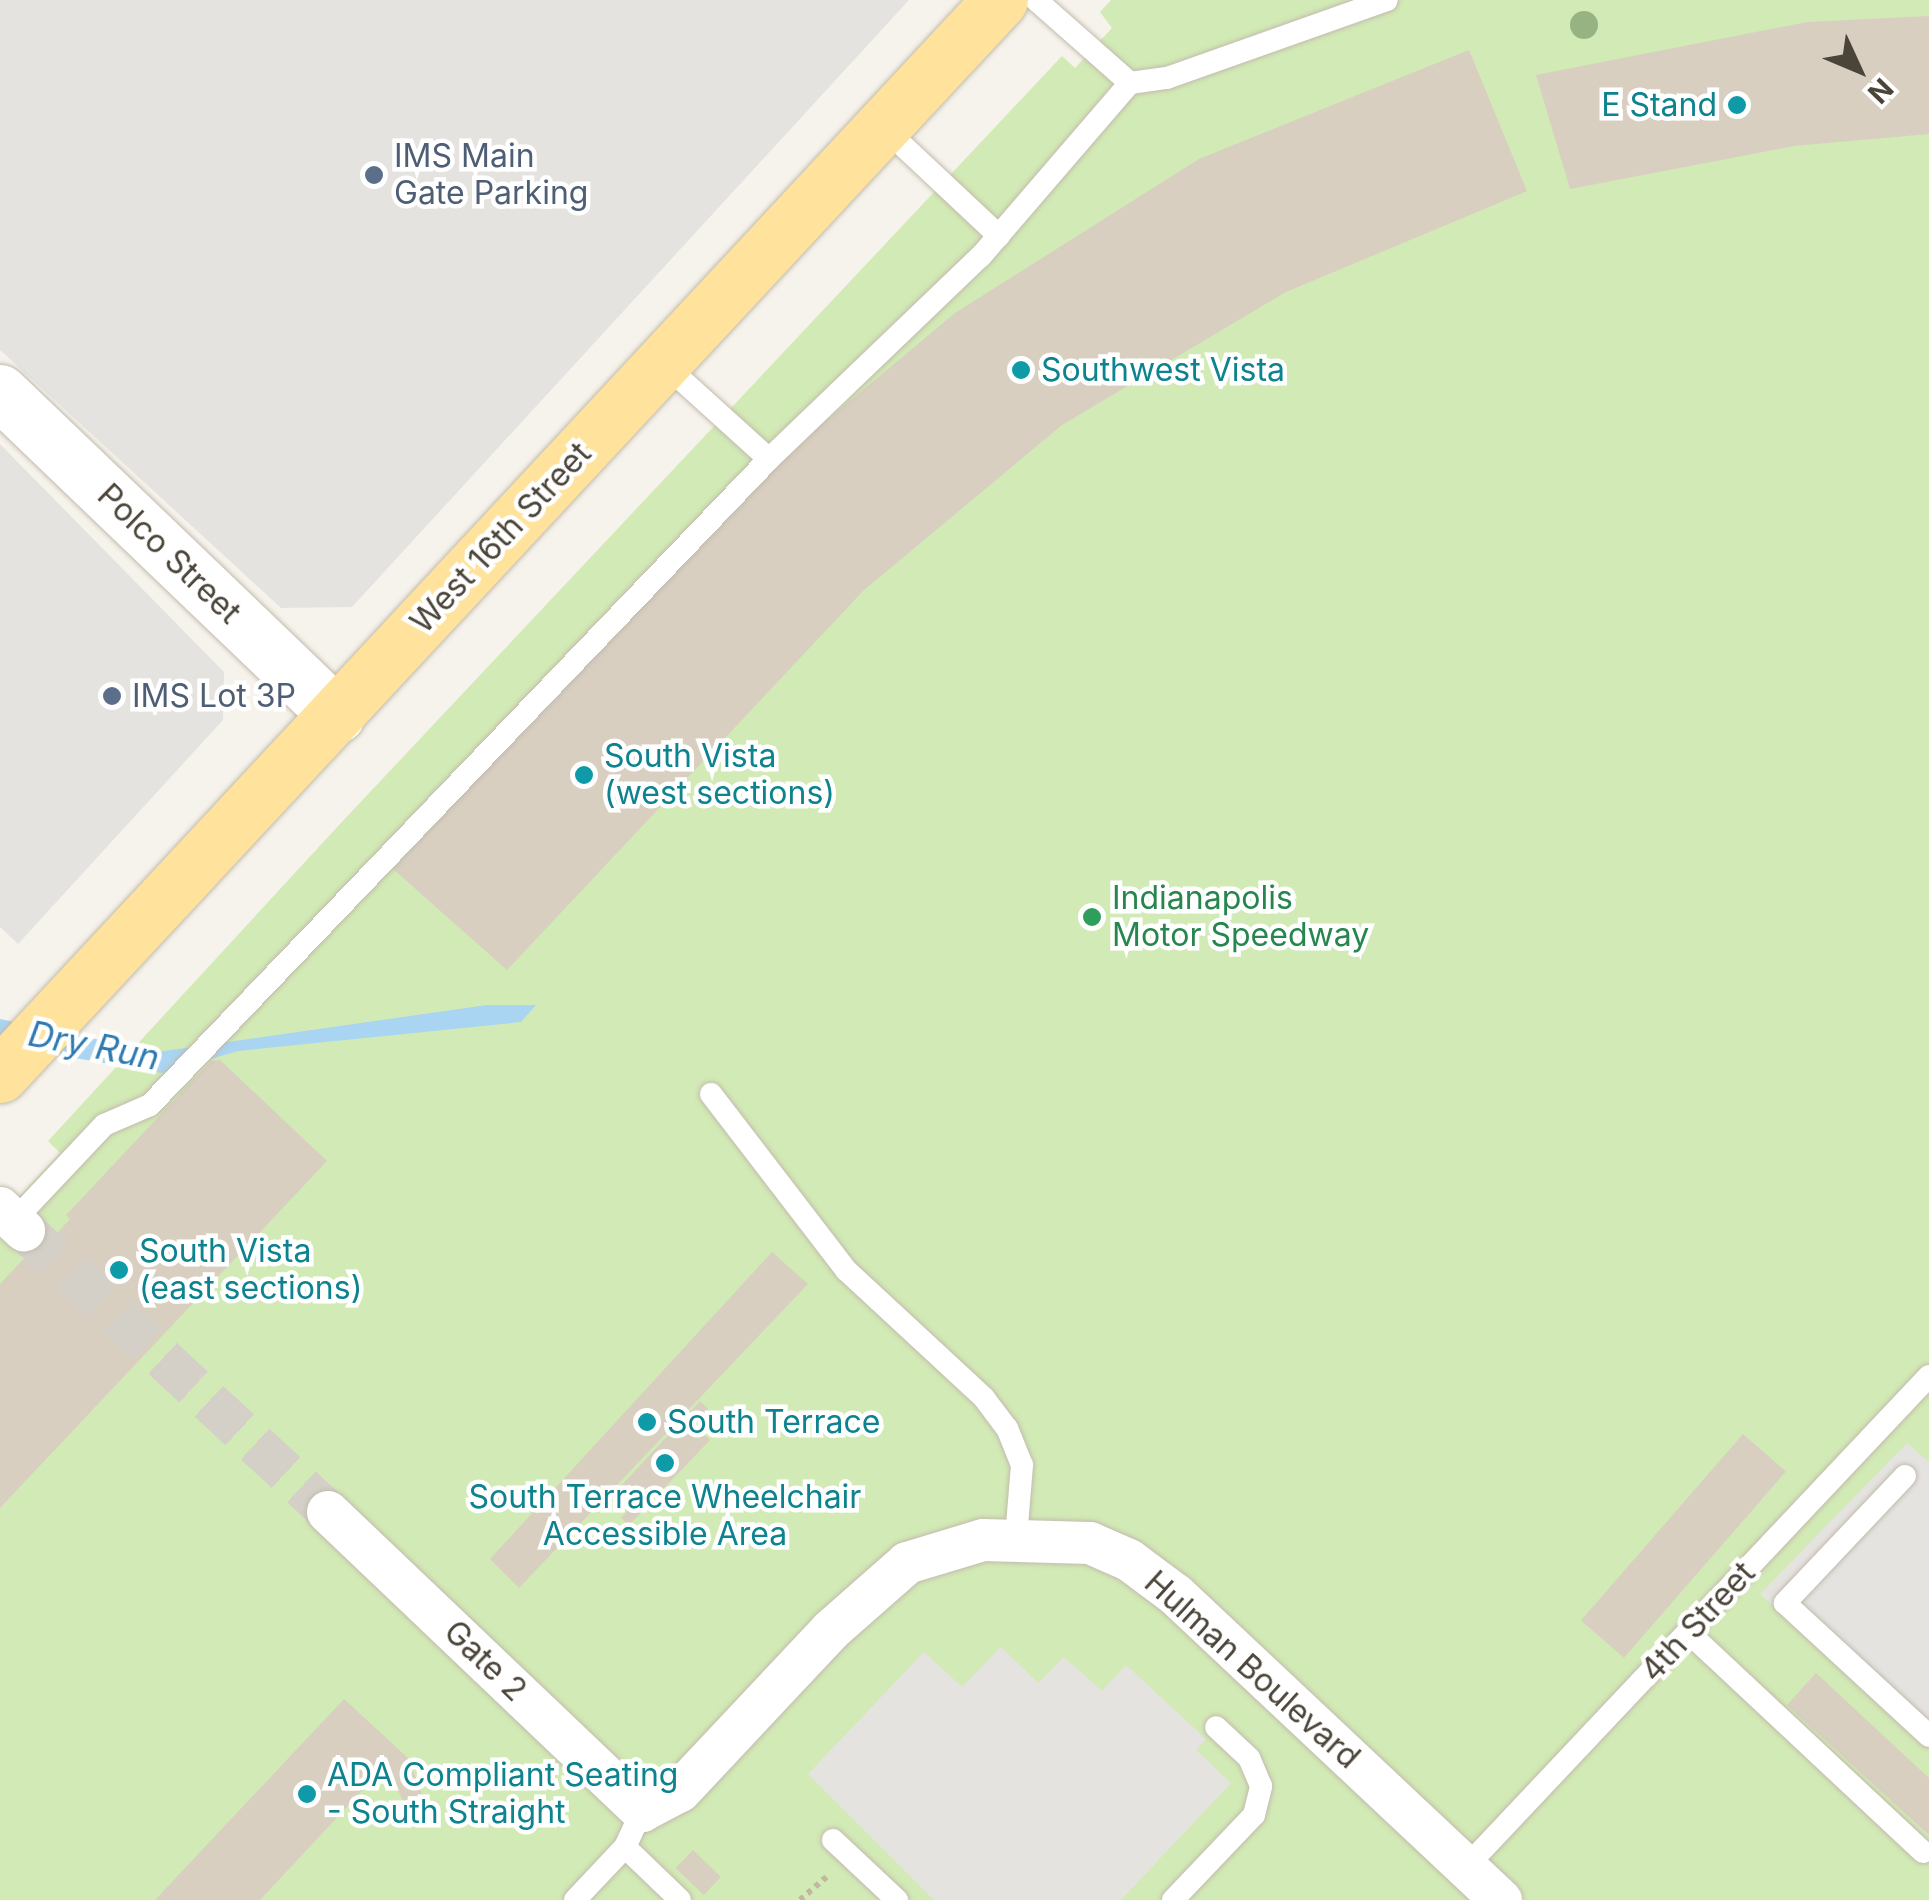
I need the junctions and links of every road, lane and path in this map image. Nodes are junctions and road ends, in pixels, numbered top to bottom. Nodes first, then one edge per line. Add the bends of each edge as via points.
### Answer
1 (1000, 0) edge
2 (1036, 0) edge
3 (1387, 0) edge
4 (1130, 83) junction
5 (882, 127) junction
6 (999, 236) junction
7 (663, 363) junction
8 (0, 392) edge
9 (769, 459) junction
10 (337, 715) junction
11 (0, 1075) edge
12 (710, 1094) dead end
13 (10, 1223) edge
14 (1929, 1376) edge
15 (1905, 1476) dead end
16 (328, 1512) tunnel mouth
17 (1016, 1538) junction
18 (1688, 1632) junction
19 (1216, 1728) dead end
20 (1929, 1736) edge
21 (634, 1829) junction
22 (832, 1840) dead end
23 (1922, 1852) dead end
24 (1466, 1867) junction
25 (815, 1884) dead end
26 (575, 1900) edge
27 (680, 1900) edge
28 (800, 1900) edge
29 (897, 1900) edge
30 (1174, 1900) edge
31 (1501, 1900) edge

1 - 5 main road, West 16th Street
2 - 4 lane
3 - 4 lane via 1167,78
4 - 6 lane
5 - 6 lane
5 - 7 main road, West 16th Street
6 - 9 lane
7 - 9 lane
7 - 10 main road, West 16th Street
8 - 10 street, Polco Street
9 - 13 lane via 150,1105 104,1126
10 - 11 main road, West 16th Street
12 - 17 lane via 846,1270 984,1398 1007,1428 1022,1465
14 - 18 lane, 4th Street
15 - 20 lane via 1786,1603
16 - 21 street, Gate 2
17 - 21 street, Hulman Boulevard via 944,1548 907,1564 830,1631 680,1791
17 - 24 street, Hulman Boulevard via 1090,1543 1129,1560 1176,1595
18 - 23 lane
18 - 24 lane, 4th Street
19 - 30 lane via 1249,1758 1260,1786 1254,1815
21 - 26 lane
21 - 27 lane
22 - 29 lane
24 - 31 street, Hulman Boulevard
25 - 28 path

